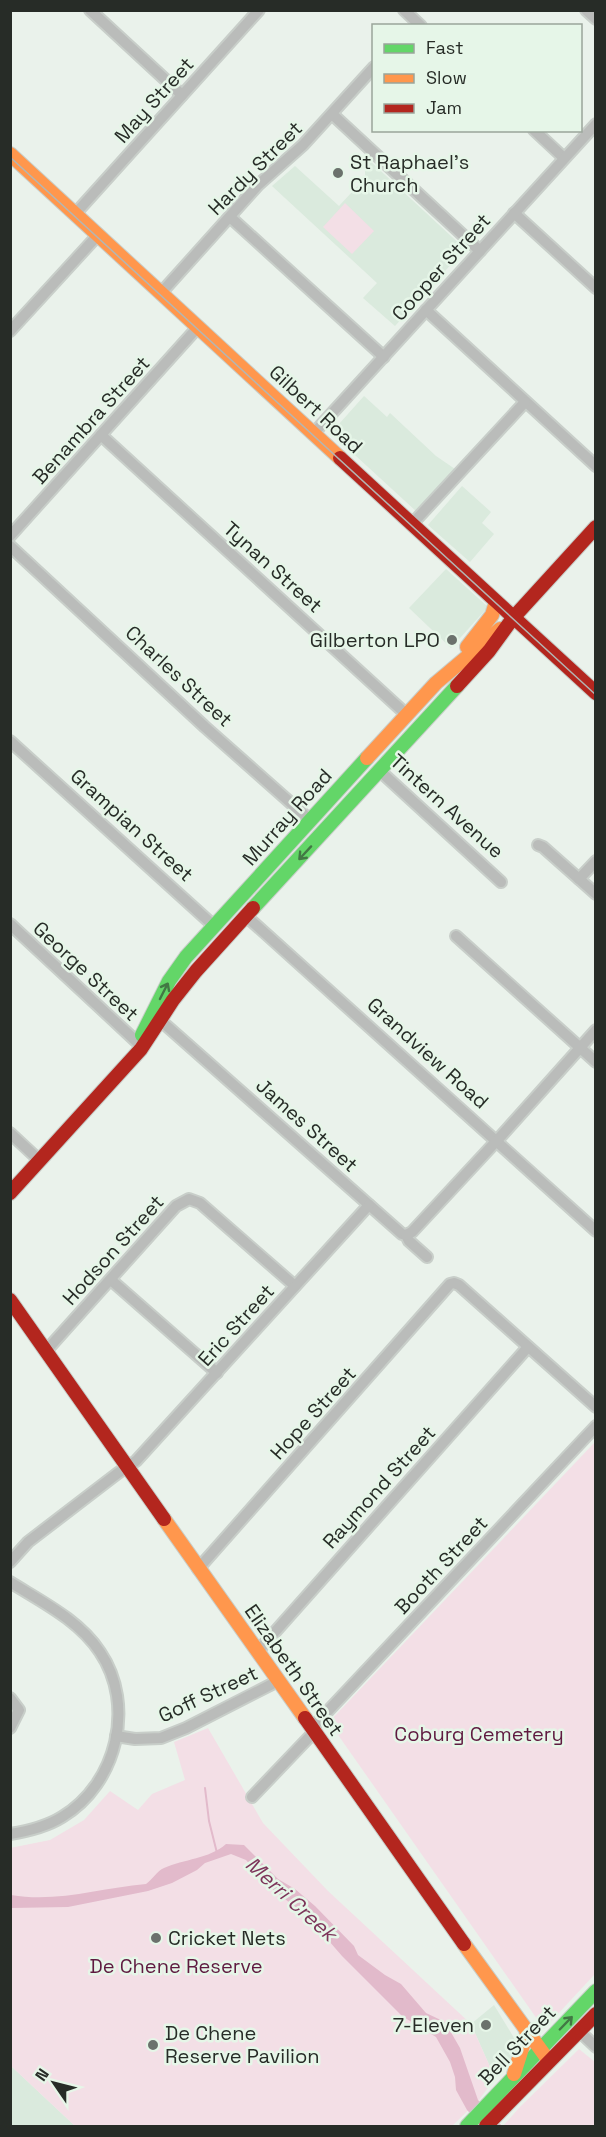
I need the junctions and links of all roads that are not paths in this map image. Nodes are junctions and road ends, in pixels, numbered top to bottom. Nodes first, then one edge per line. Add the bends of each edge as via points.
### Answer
1 (90, 10) edge
2 (259, 10) edge
3 (404, 10) edge
4 (586, 10) edge
5 (596, 19) edge
6 (416, 24) edge
7 (372, 69) edge
8 (182, 95) junction
9 (332, 114) junction
10 (596, 124) edge
11 (536, 132) edge
12 (10, 154) edge
13 (564, 158) junction
14 (514, 213) junction
15 (75, 214) junction
16 (230, 217) junction
17 (98, 235) junction
18 (480, 251) junction
19 (596, 288) edge
20 (161, 293) junction
21 (426, 310) junction
22 (198, 327) junction
23 (10, 331) edge
24 (384, 357) junction
25 (525, 402) junction
26 (313, 434) junction
27 (101, 435) junction
28 (596, 466) edge
29 (412, 524) junction
30 (596, 527) edge
31 (10, 536) edge
32 (10, 546) edge
33 (496, 602) junction
34 (512, 620) junction
35 (436, 683) junction
36 (596, 693) edge
37 (406, 715) junction
38 (419, 727) junction
39 (10, 741) edge
40 (367, 759) junction
41 (380, 771) junction
42 (310, 820) junction
43 (323, 833) junction
44 (538, 845) dead end
45 (596, 861) edge
46 (579, 879) junction
47 (501, 882) dead end
48 (596, 894) edge
49 (234, 904) junction
50 (246, 916) junction
51 (10, 924) edge
52 (214, 926) junction
53 (456, 936) dead end
54 (226, 938) junction
55 (160, 1020) junction
56 (596, 1030) edge
57 (138, 1043) junction
58 (579, 1047) junction
59 (596, 1062) edge
60 (124, 1065) junction
61 (10, 1133) edge
62 (496, 1142) junction
63 (39, 1160) junction
64 (10, 1193) edge
65 (369, 1205) junction
66 (596, 1231) edge
67 (406, 1235) junction
68 (427, 1257) dead end
69 (111, 1280) junction
70 (295, 1286) junction
71 (10, 1300) edge
72 (528, 1347) junction
73 (45, 1350) junction
74 (217, 1373) junction
75 (596, 1407) edge
76 (596, 1426) edge
77 (127, 1466) junction
78 (10, 1562) edge
79 (198, 1569) junction
80 (10, 1582) edge
81 (258, 1651) junction
82 (278, 1681) junction
83 (10, 1698) edge
84 (10, 1728) edge
85 (313, 1730) junction
86 (116, 1736) junction
87 (252, 1797) dead end
88 (10, 1834) edge
89 (596, 1991) edge
90 (596, 2014) edge
91 (579, 2031) junction
92 (527, 2033) junction
93 (596, 2047) edge
94 (545, 2055) junction
95 (512, 2078) junction
96 (494, 2108) junction
97 (467, 2127) edge
98 (486, 2127) edge

1 - 8 street
2 - 8 street, May Street
3 - 6 street
4 - 5 street
7 - 9 street, Hardy Street
8 - 15 street, May Street
9 - 16 street, Hardy Street
9 - 18 street
10 - 13 street, Cooper Street
11 - 13 street
12 - 15 main road, Gilbert Road
13 - 14 street, Cooper Street
14 - 18 street, Cooper Street
14 - 19 street
15 - 17 main road, Gilbert Road
16 - 20 street, Hardy Street
16 - 24 street
17 - 20 main road, Gilbert Road
17 - 23 street
18 - 21 street, Cooper Street
20 - 22 main road, Gilbert Road
21 - 24 street, Cooper Street
21 - 25 street
22 - 26 main road, Gilbert Road
22 - 27 street, Benambra Street
24 - 26 street, Cooper Street
25 - 28 street
25 - 29 street
26 - 29 main road, Gilbert Road
27 - 31 street, Benambra Street
27 - 37 street, Tynan Street
29 - 33 main road, Gilbert Road
30 - 34 main road, Murray Road
32 - 42 street, Charles Street
33 - 34 main road, Gilbert Road
33 - 35 main road via 486,623
34 - 35 main road, Murray Road
34 - 36 main road, Gilbert Road
34 - 38 main road, Murray Road
35 - 37 main road, Murray Road
37 - 38 main road, Tynan Street
37 - 40 main road, Murray Road
38 - 41 main road, Murray Road
39 - 52 street, Grampian Street
40 - 41 main road, Tintern Avenue
40 - 42 main road, Murray Road
41 - 43 main road, Murray Road
41 - 47 street, Tintern Avenue
42 - 43 main road, Charles Street
42 - 49 main road, Murray Road
43 -> 50 main road, Murray Road
44 - 46 street
45 - 46 street
46 - 48 street
49 - 50 main road, Grandview Road
49 - 52 main road, Murray Road
50 - 54 main road, Murray Road
50 - 62 street, Grandview Road
51 - 57 street, George Street
52 - 54 main road, Grampian Street
57 -> 52 main road, Murray Road via 176,969
53 - 58 street
54 - 55 main road, Murray Road via 184,985
55 - 60 main road, Murray Road via 141,1049
55 - 65 street, James Street
56 - 58 street
57 - 60 main road, Murray Road
58 - 59 street
58 - 62 street
60 - 63 main road, Murray Road
61 - 63 street
62 - 66 street, Grandview Road
62 - 67 street
63 - 64 main road, Murray Road
65 - 67 street, James Street
65 - 70 street, Eric Street
67 - 68 street, James Street
69 - 70 street, Hodson Street via 176,1206 189,1199 200,1203
69 - 73 street, Hodson Street
69 - 74 street
70 - 74 street, Eric Street
71 - 73 main road, Elizabeth Street
72 - 75 street
72 - 79 street, Hope Street via 459,1285 450,1284
72 - 81 street, Raymond Street
73 - 77 main road, Elizabeth Street
74 - 77 street, Eric Street
76 - 85 street, Booth Street
77 - 78 street, Eric Street via 28,1542
77 - 79 main road, Elizabeth Street
79 - 81 main road, Elizabeth Street
80 - 86 street via 82,1629 101,1652 114,1679 120,1715
81 - 82 main road, Elizabeth Street
82 - 85 main road, Elizabeth Street
82 - 86 street, Goff Street via 186,1728 160,1737
83 - 84 street via 19,1710
85 - 87 street, Booth Street
85 - 92 main road, Elizabeth Street
86 - 88 street via 100,1779 79,1805 47,1825
94 -> 89 main road, Bell Street
90 - 91 main road, Bell Street
91 - 93 street
91 - 94 main road, Bell Street
92 - 94 main road, Elizabeth Street
92 - 95 main road
94 - 95 main road, Bell Street
94 - 96 main road, Bell Street
95 - 96 main road, Bell Street
96 - 97 main road, Bell Street
96 - 98 main road, Bell Street

